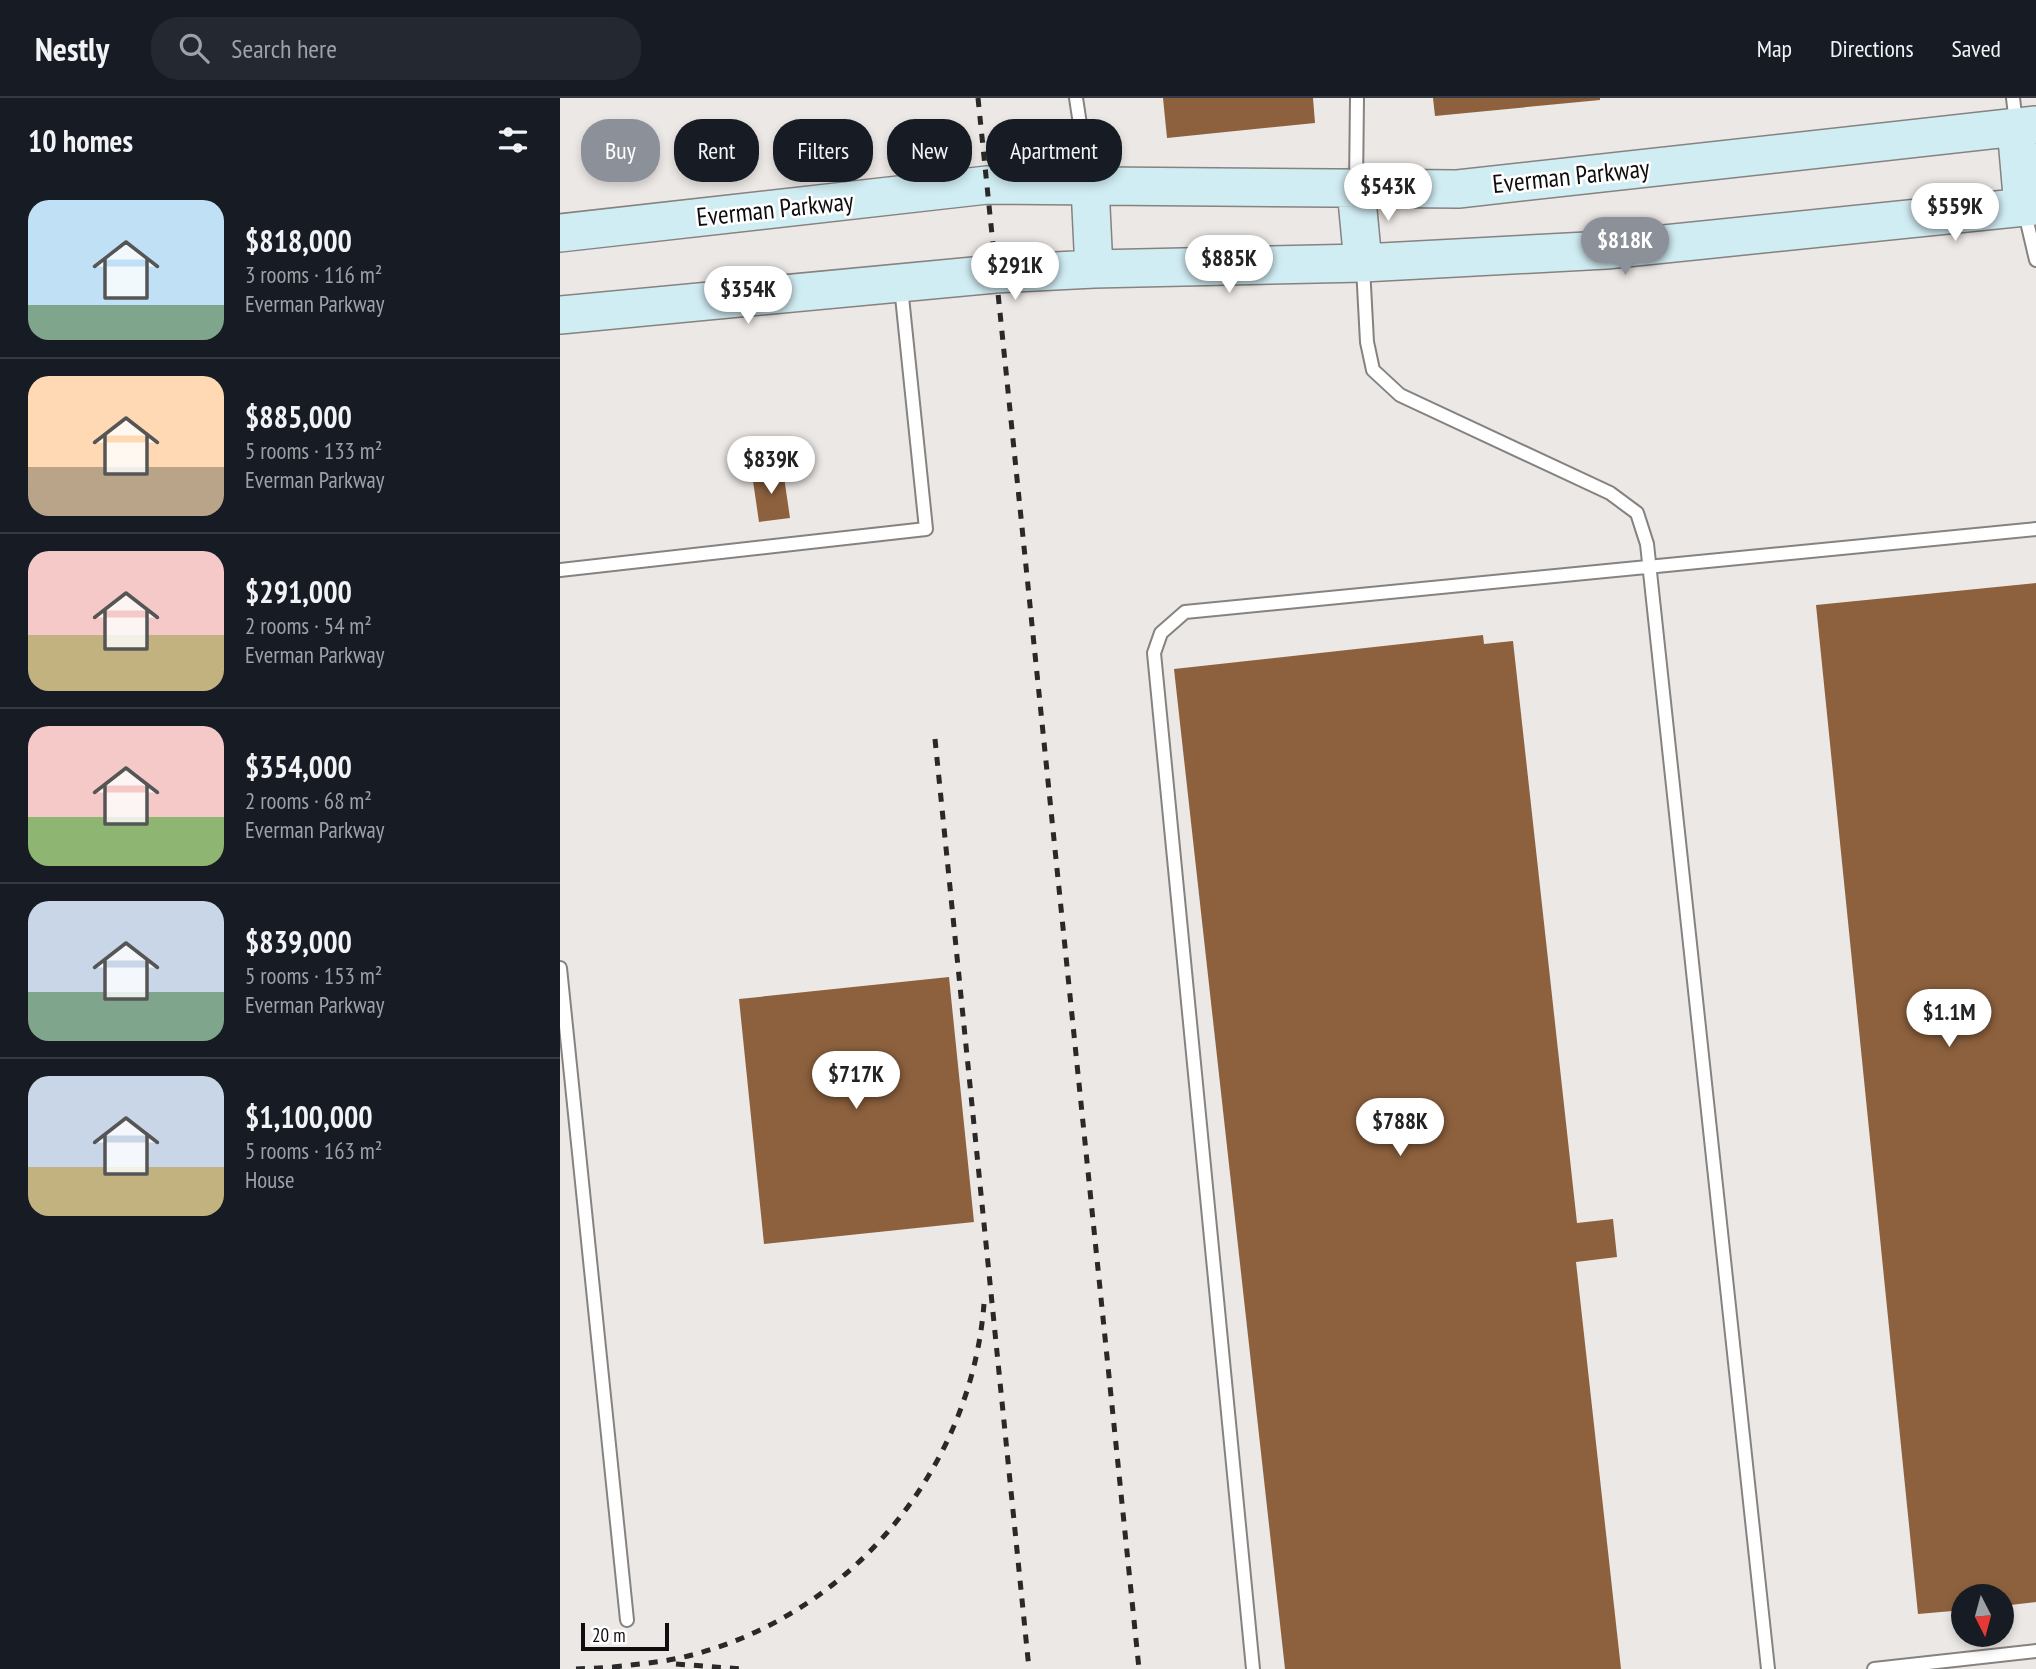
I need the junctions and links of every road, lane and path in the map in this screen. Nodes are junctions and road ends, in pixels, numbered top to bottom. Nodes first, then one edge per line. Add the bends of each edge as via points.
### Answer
1 (1076, 98) edge
2 (1357, 98) edge
3 (2022, 117) edge
4 (1090, 187) junction
5 (1356, 189) junction
6 (2030, 207) edge
7 (560, 233) edge
8 (2036, 260) edge
9 (1363, 263) junction
10 (1094, 269) junction
11 (901, 283) junction
12 (560, 315) edge
13 (2036, 529) edge
14 (1649, 566) junction
15 (560, 570) edge
16 (560, 968) edge
17 (627, 1620) dead end
18 (2036, 1651) edge
19 (1253, 1669) edge
20 (1768, 1669) edge
21 (1874, 1669) edge

1 - 4 lane
2 - 5 lane
3 - 5 main road, Everman Parkway via 1458,189
3 - 6 main road
4 - 5 main road, Everman Parkway
4 - 7 main road, Everman Parkway via 986,186
4 - 10 main road
5 - 9 main road
6 - 8 lane
6 - 9 main road via 1606,250
9 - 10 main road
9 - 14 lane via 1373,370 1400,395 1610,493 1637,513
10 - 11 main road
11 - 12 main road
11 - 15 lane via 926,529
13 - 14 lane
14 - 19 lane via 1185,612 1161,633 1154,653
14 - 20 lane
16 - 17 lane
18 - 21 lane

